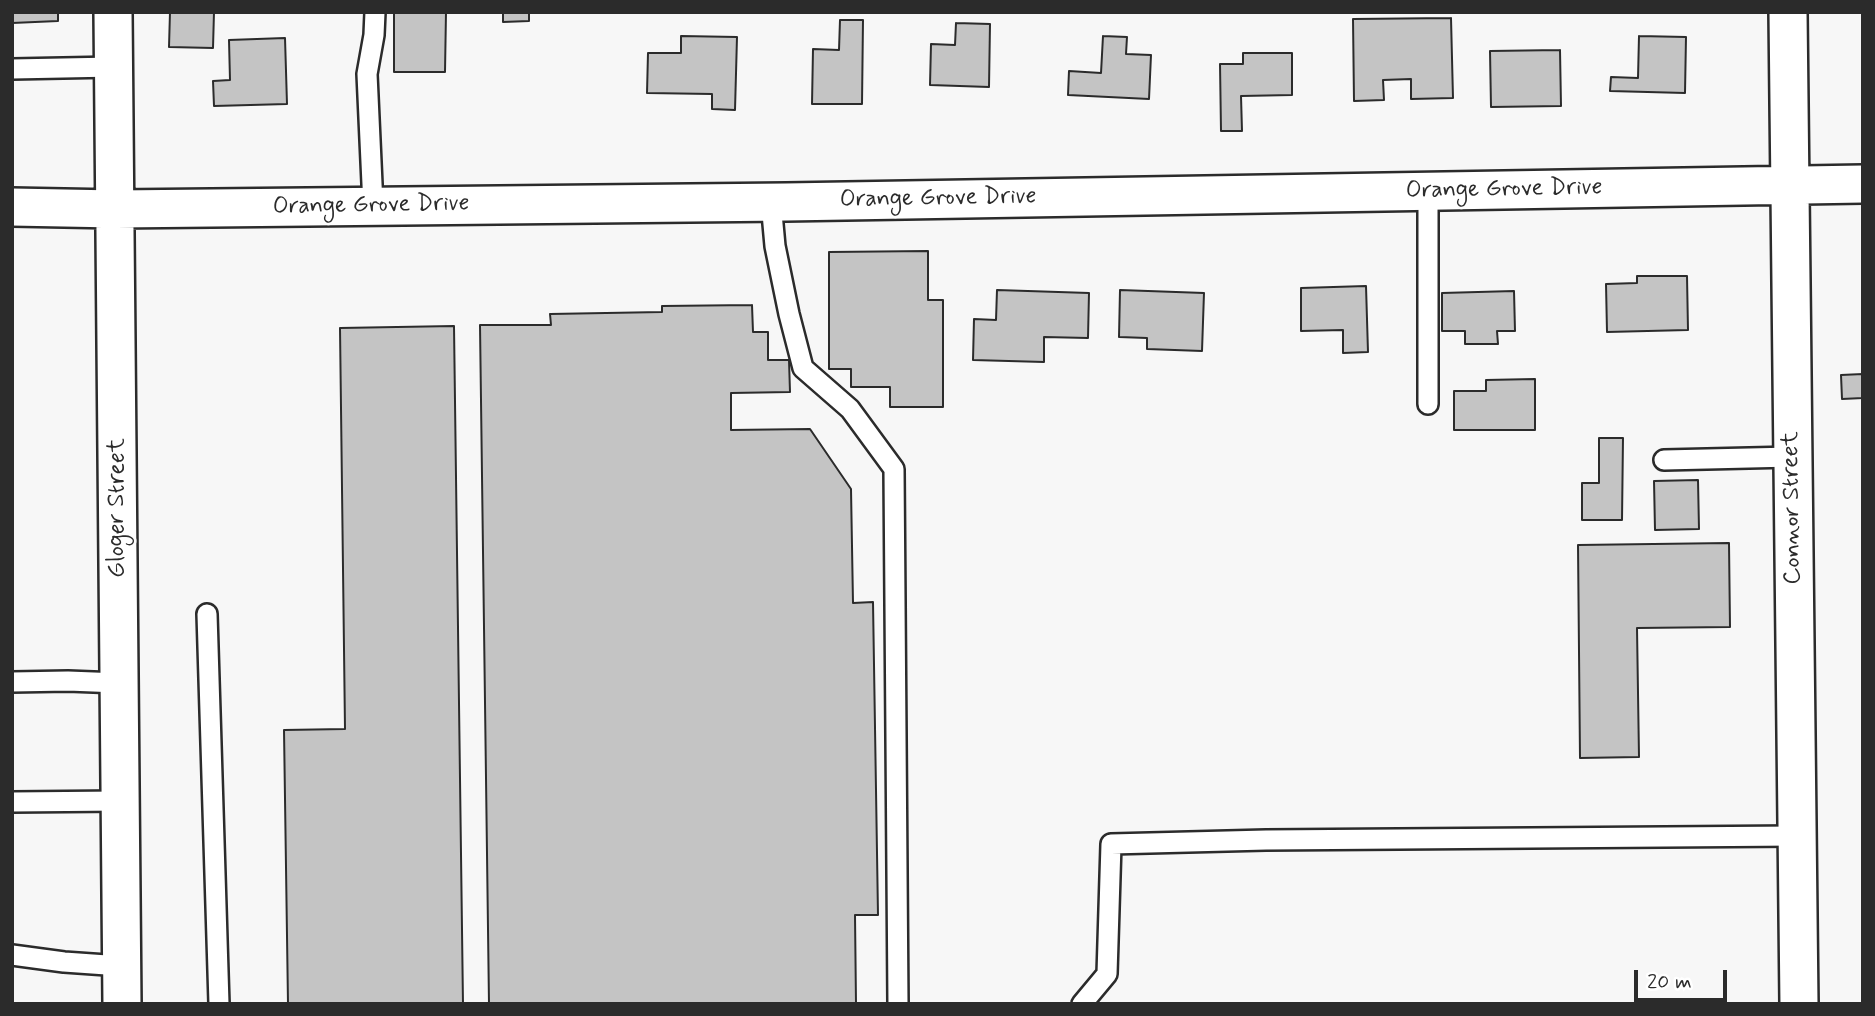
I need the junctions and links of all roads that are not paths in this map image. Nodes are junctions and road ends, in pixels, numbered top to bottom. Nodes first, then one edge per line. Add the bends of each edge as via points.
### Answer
1 (113, 12) edge
2 (375, 12) edge
3 (1787, 12) edge
4 (114, 67) junction
5 (12, 69) edge
6 (1863, 184) edge
7 (1789, 185) junction
8 (1428, 191) junction
9 (771, 202) junction
10 (373, 206) junction
11 (12, 207) edge
12 (116, 209) junction
13 (1428, 404) dead end
14 (1793, 457) junction
15 (1664, 460) dead end
16 (207, 614) dead end
17 (12, 682) edge
18 (119, 683) junction
19 (12, 802) edge
20 (120, 802) junction
21 (1797, 836) junction
22 (12, 955) edge
23 (121, 966) junction
24 (122, 1004) edge
25 (219, 1004) edge
26 (898, 1004) edge
27 (1082, 1004) edge
28 (1799, 1004) edge

1 - 4 street, Gloger Street
2 - 10 lane via 367,74
3 - 7 street, Connor Street
4 - 5 lane
4 - 12 street, Gloger Street
6 - 7 street, Orange Grove Drive
7 - 8 street, Orange Grove Drive
7 - 14 street, Connor Street
8 - 9 street, Orange Grove Drive
8 - 13 lane
9 - 10 street, Orange Grove Drive
9 - 26 lane via 775,246 803,368 850,409 894,469
10 - 12 street, Orange Grove Drive
11 - 12 street, Orange Grove Drive
12 - 18 street, Gloger Street
14 - 15 lane
14 - 21 street, Connor Street
16 - 25 lane
17 - 18 lane
18 - 20 street, Gloger Street
19 - 20 lane
20 - 23 street, Gloger Street
21 - 27 lane via 1111,844 1107,974
21 - 28 street, Connor Street
22 - 23 lane
23 - 24 street, Gloger Street

